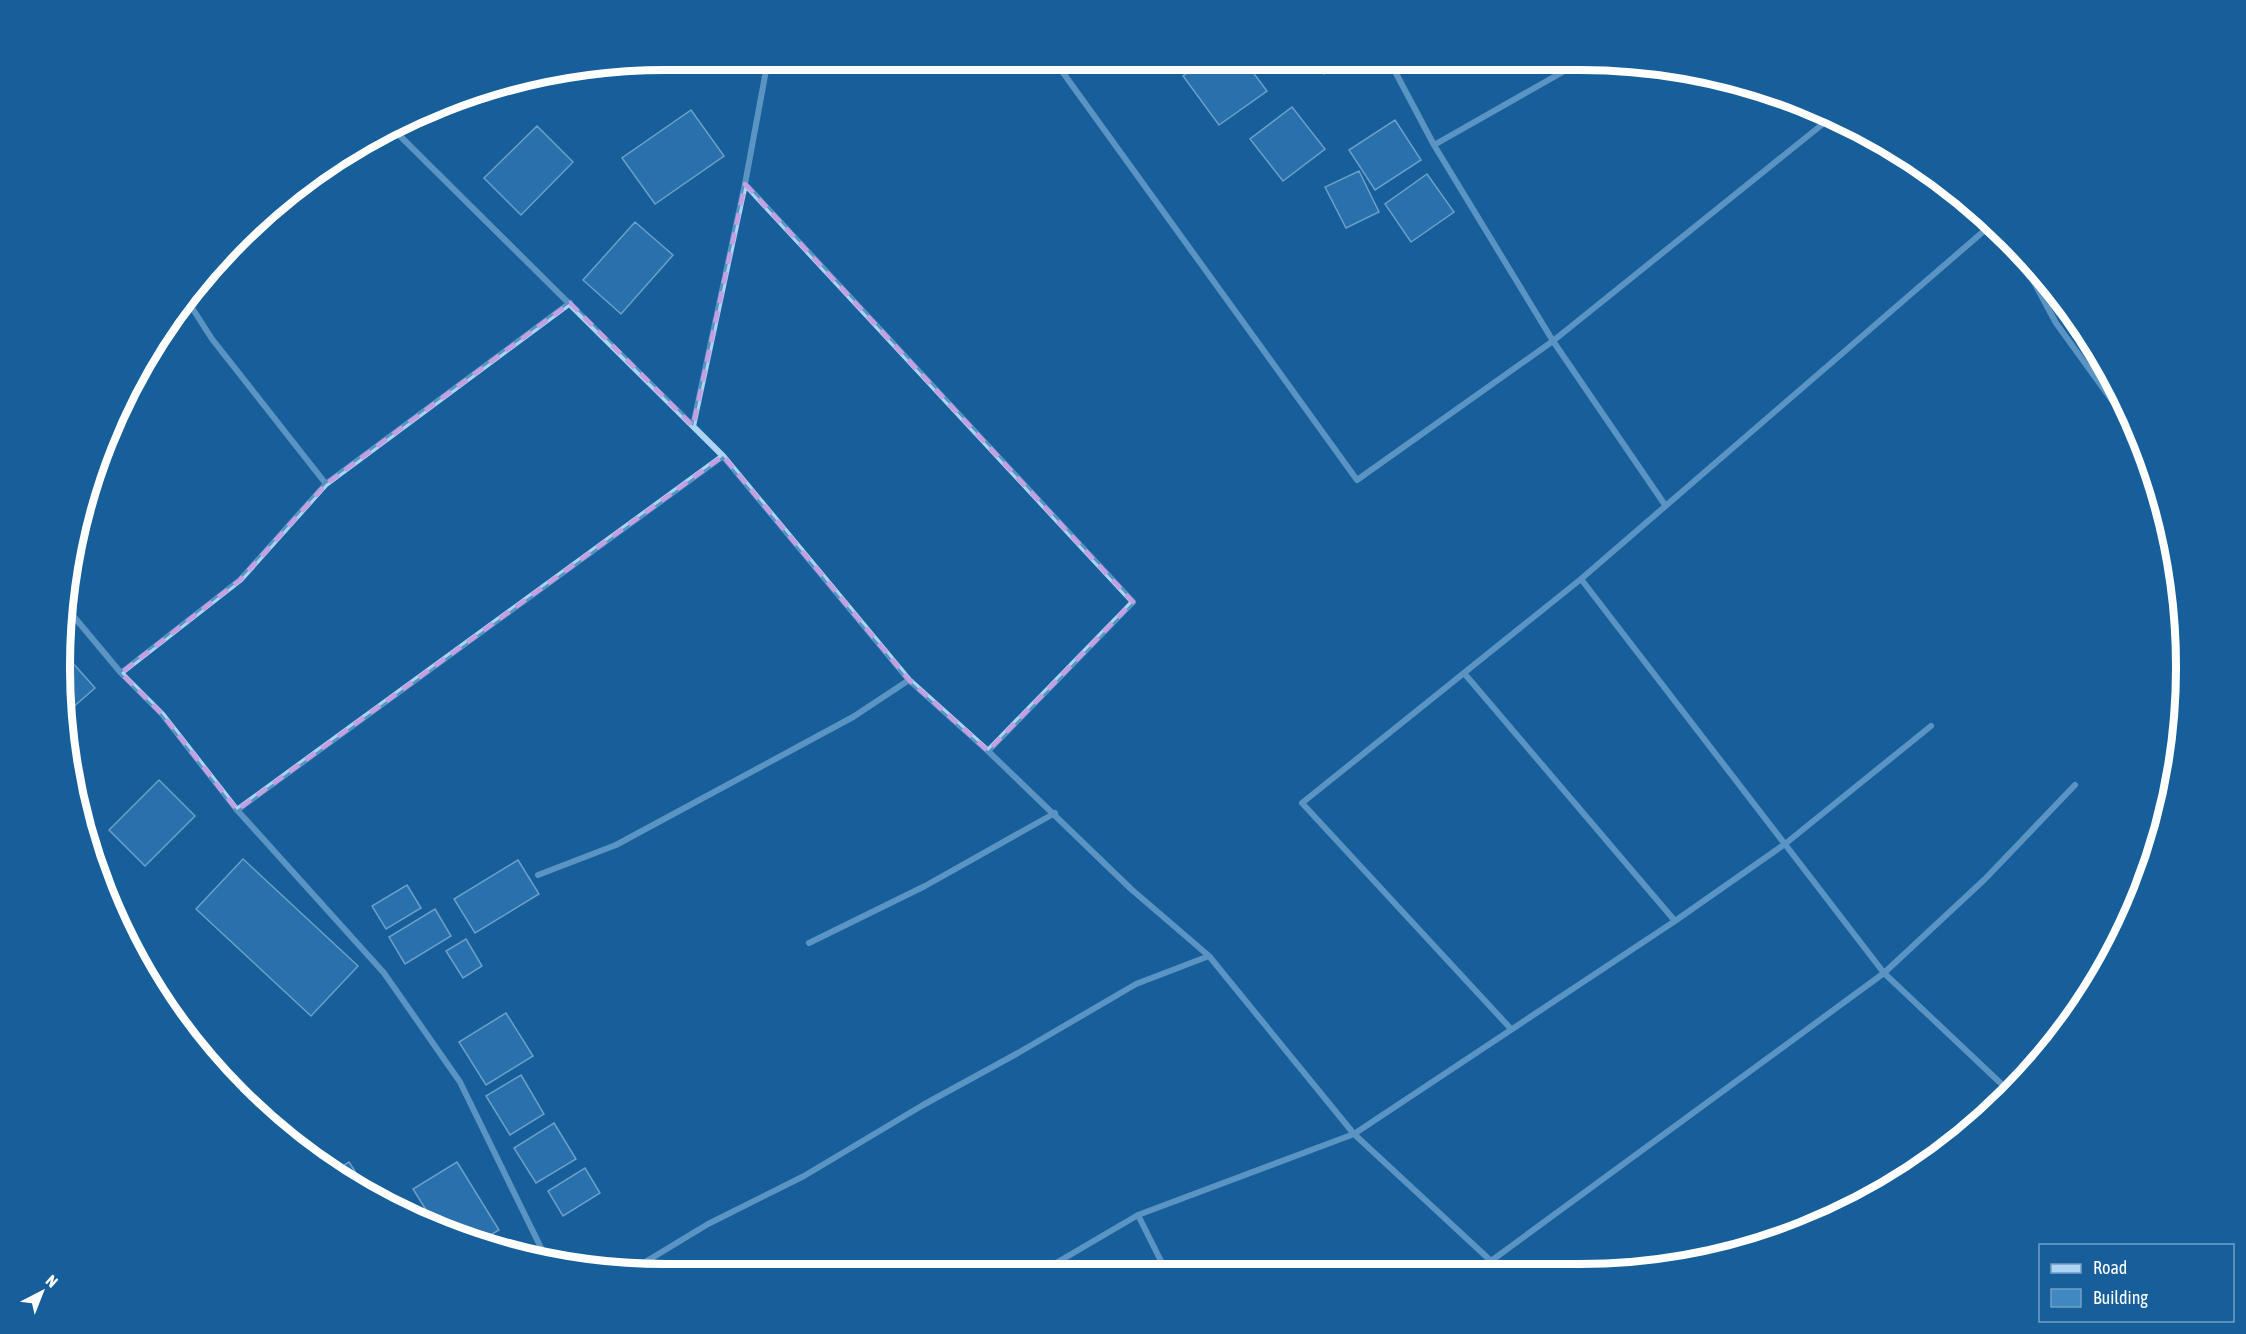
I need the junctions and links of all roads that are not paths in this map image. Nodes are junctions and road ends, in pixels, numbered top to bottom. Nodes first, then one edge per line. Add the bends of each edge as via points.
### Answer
1 (766, 70) edge
2 (1061, 70) edge
3 (1394, 70) edge
4 (1568, 70) edge
5 (1823, 123) edge
6 (399, 134) edge
7 (1434, 145) junction
8 (745, 184) junction
9 (1985, 230) edge
10 (2037, 286) edge
11 (570, 303) junction
12 (192, 307) edge
13 (1553, 342) junction
14 (2114, 403) edge
15 (693, 426) junction
16 (723, 456) junction
17 (326, 484) junction
18 (1665, 505) junction
19 (1581, 579) junction
20 (73, 617) edge
21 (121, 673) junction
22 (1464, 673) junction
23 (909, 680) junction
24 (1930, 726) dead end
25 (988, 751) junction
26 (2075, 785) dead end
27 (237, 810) junction
28 (1054, 813) junction
29 (1785, 844) junction
30 (538, 875) dead end
31 (1675, 921) junction
32 (809, 943) dead end
33 (1209, 956) junction
34 (1884, 973) junction
35 (1511, 1029) junction
36 (2004, 1086) edge
37 (1354, 1134) junction
38 (1138, 1215) junction
39 (542, 1250) edge
40 (1491, 1261) junction
41 (644, 1263) edge
42 (1054, 1264) edge
43 (1162, 1264) edge
44 (1494, 1264) edge

1 - 8 street
2 - 13 street via 1357,480
3 - 7 street
4 - 7 street
5 - 13 street
6 - 11 street
7 - 13 street
8 - 15 street
8 - 25 street via 1133,602
9 - 18 street
10 - 14 street via 2056,322
11 - 15 street
11 - 17 street
12 - 17 street via 212,339
13 - 18 street
15 - 16 street
16 - 23 street
16 - 27 street
17 - 21 street via 240,580
18 - 19 street
19 - 22 street
19 - 29 street
20 - 21 street
21 - 27 street via 162,714
22 - 31 street
22 - 35 street via 1302,803
23 - 25 street
23 - 30 street via 853,717 616,844
24 - 29 street
25 - 28 street
26 - 34 street via 1985,879
27 - 39 street via 384,973 460,1083
28 - 32 street via 925,886
28 - 33 street via 1131,889
29 - 31 street
29 - 34 street
31 - 35 street
33 - 37 street
33 - 41 street via 1136,984 804,1176 708,1224
34 - 36 street
34 - 40 street
35 - 37 street
37 - 38 street
37 - 40 street
38 - 42 street
38 - 43 street
40 - 44 street

